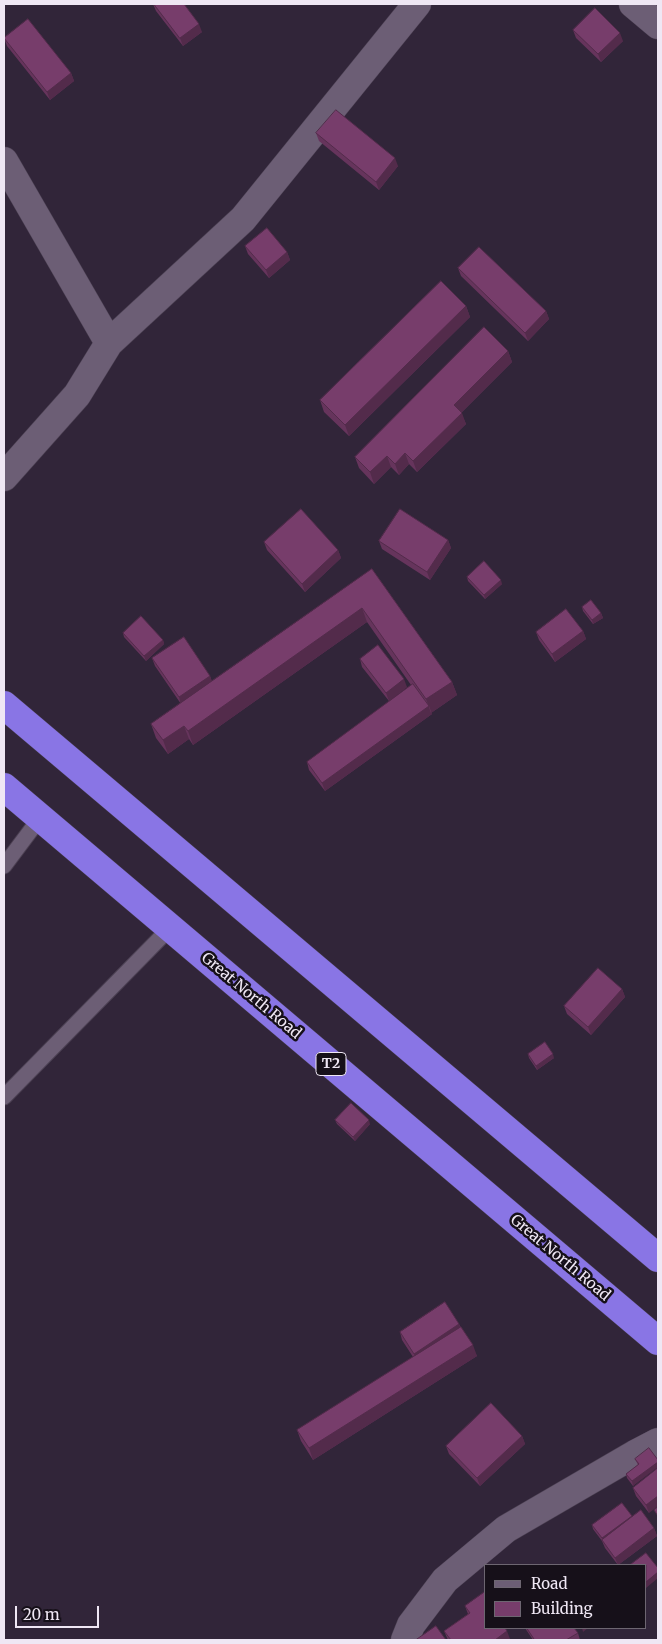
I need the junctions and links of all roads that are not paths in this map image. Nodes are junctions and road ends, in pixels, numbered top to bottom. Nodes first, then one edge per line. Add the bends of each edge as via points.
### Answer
1 (417, 4) edge
2 (634, 4) edge
3 (658, 25) edge
4 (4, 161) edge
5 (109, 343) junction
6 (4, 477) edge
7 (4, 705) edge
8 (4, 787) edge
9 (40, 818) junction
10 (4, 866) edge
11 (170, 928) junction
12 (4, 1098) edge
13 (658, 1258) edge
14 (658, 1341) edge
15 (658, 1442) edge
16 (405, 1640) edge

1 - 5 street via 243,218
2 - 3 street
4 - 5 street
5 - 6 street via 77,395
7 - 13 highway
8 - 9 highway, Great North Road / T2
9 - 10 lane
9 - 11 highway, Great North Road / T2
11 - 12 lane
11 - 14 highway, Great North Road / T2
15 - 16 street via 506,1530 445,1580 411,1625

